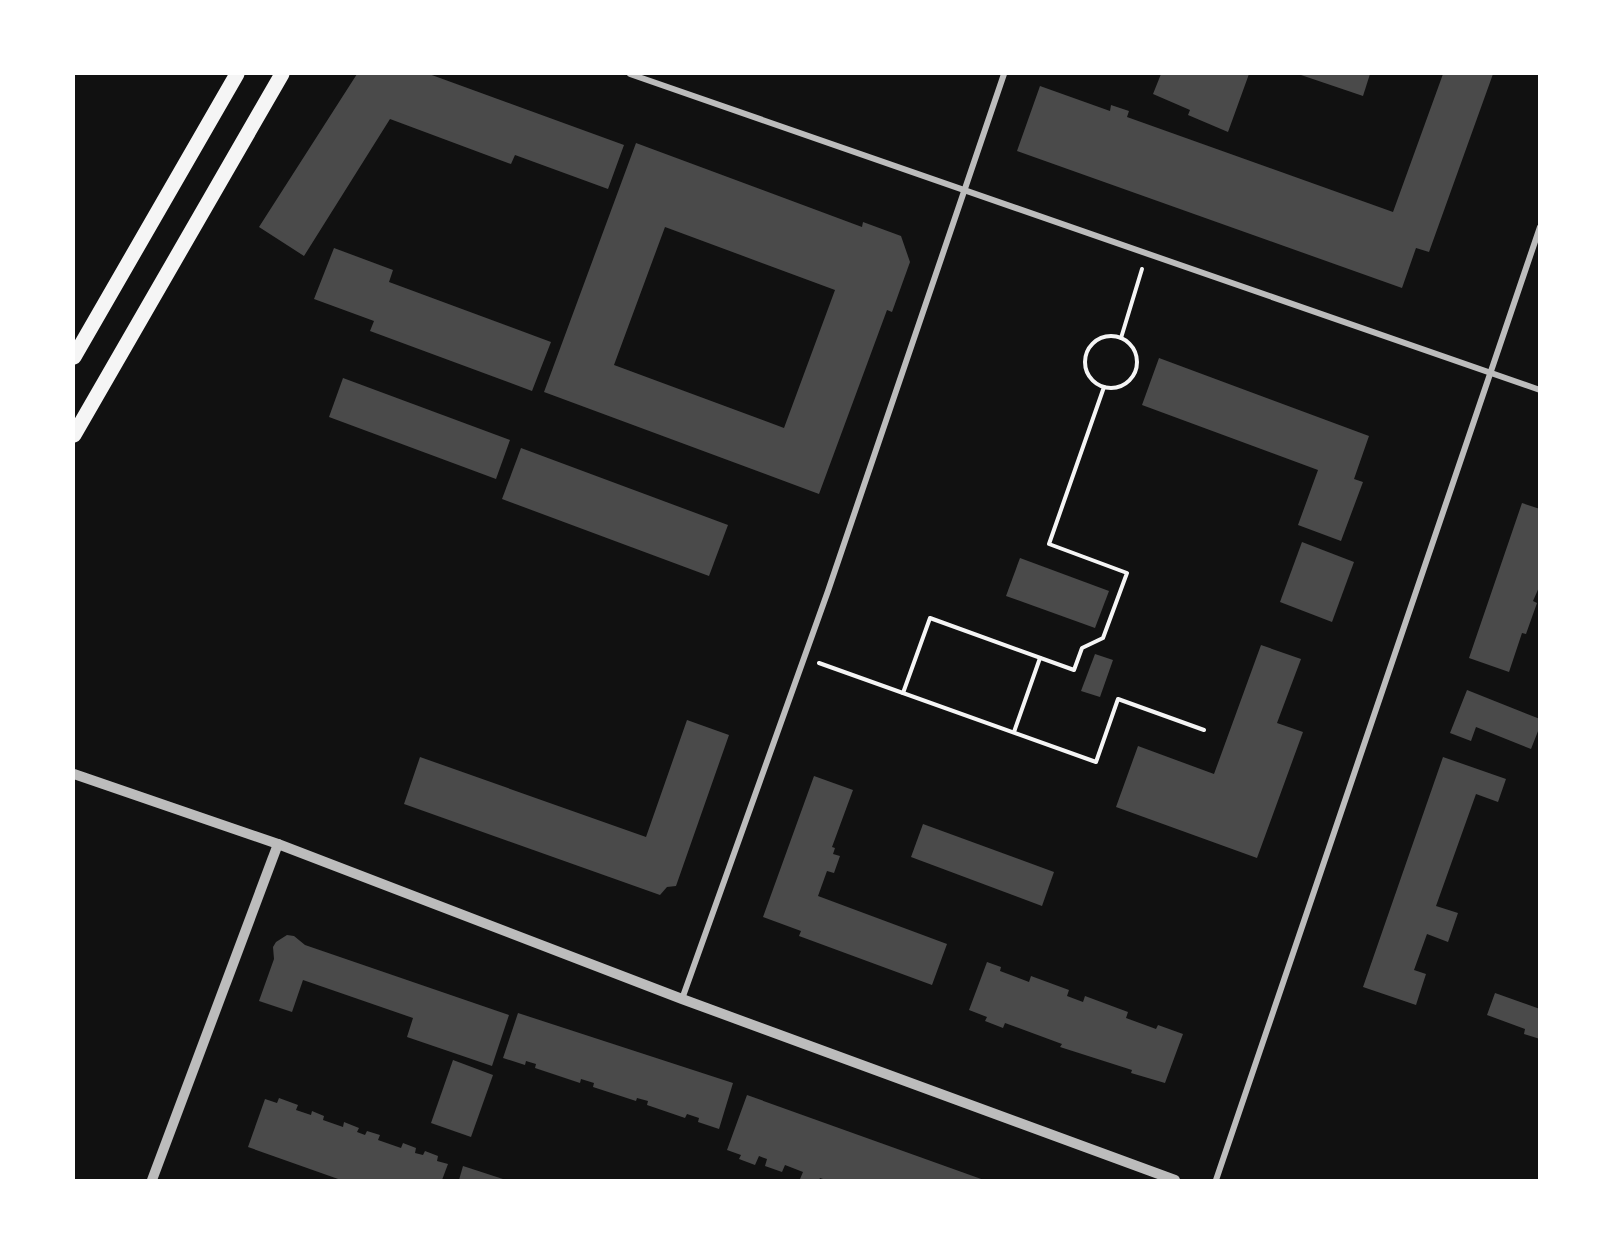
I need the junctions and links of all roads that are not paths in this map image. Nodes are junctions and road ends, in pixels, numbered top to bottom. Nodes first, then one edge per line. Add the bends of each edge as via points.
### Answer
1 (237, 74) edge
2 (282, 74) edge
3 (630, 74) edge
4 (1004, 74) edge
5 (964, 190) junction
6 (1539, 227) edge
7 (74, 357) edge
8 (1490, 373) junction
9 (1539, 390) edge
10 (74, 435) edge
11 (74, 774) edge
12 (278, 844) junction
13 (682, 999) junction
14 (152, 1180) edge
15 (1175, 1180) edge
16 (1216, 1180) edge

1 - 7 main road
2 - 10 main road
3 - 5 street
4 - 5 street
5 - 8 street
5 - 13 street
6 - 8 street
8 - 9 street
8 - 16 street
11 - 12 street
12 - 13 street
12 - 14 street
13 - 15 street

